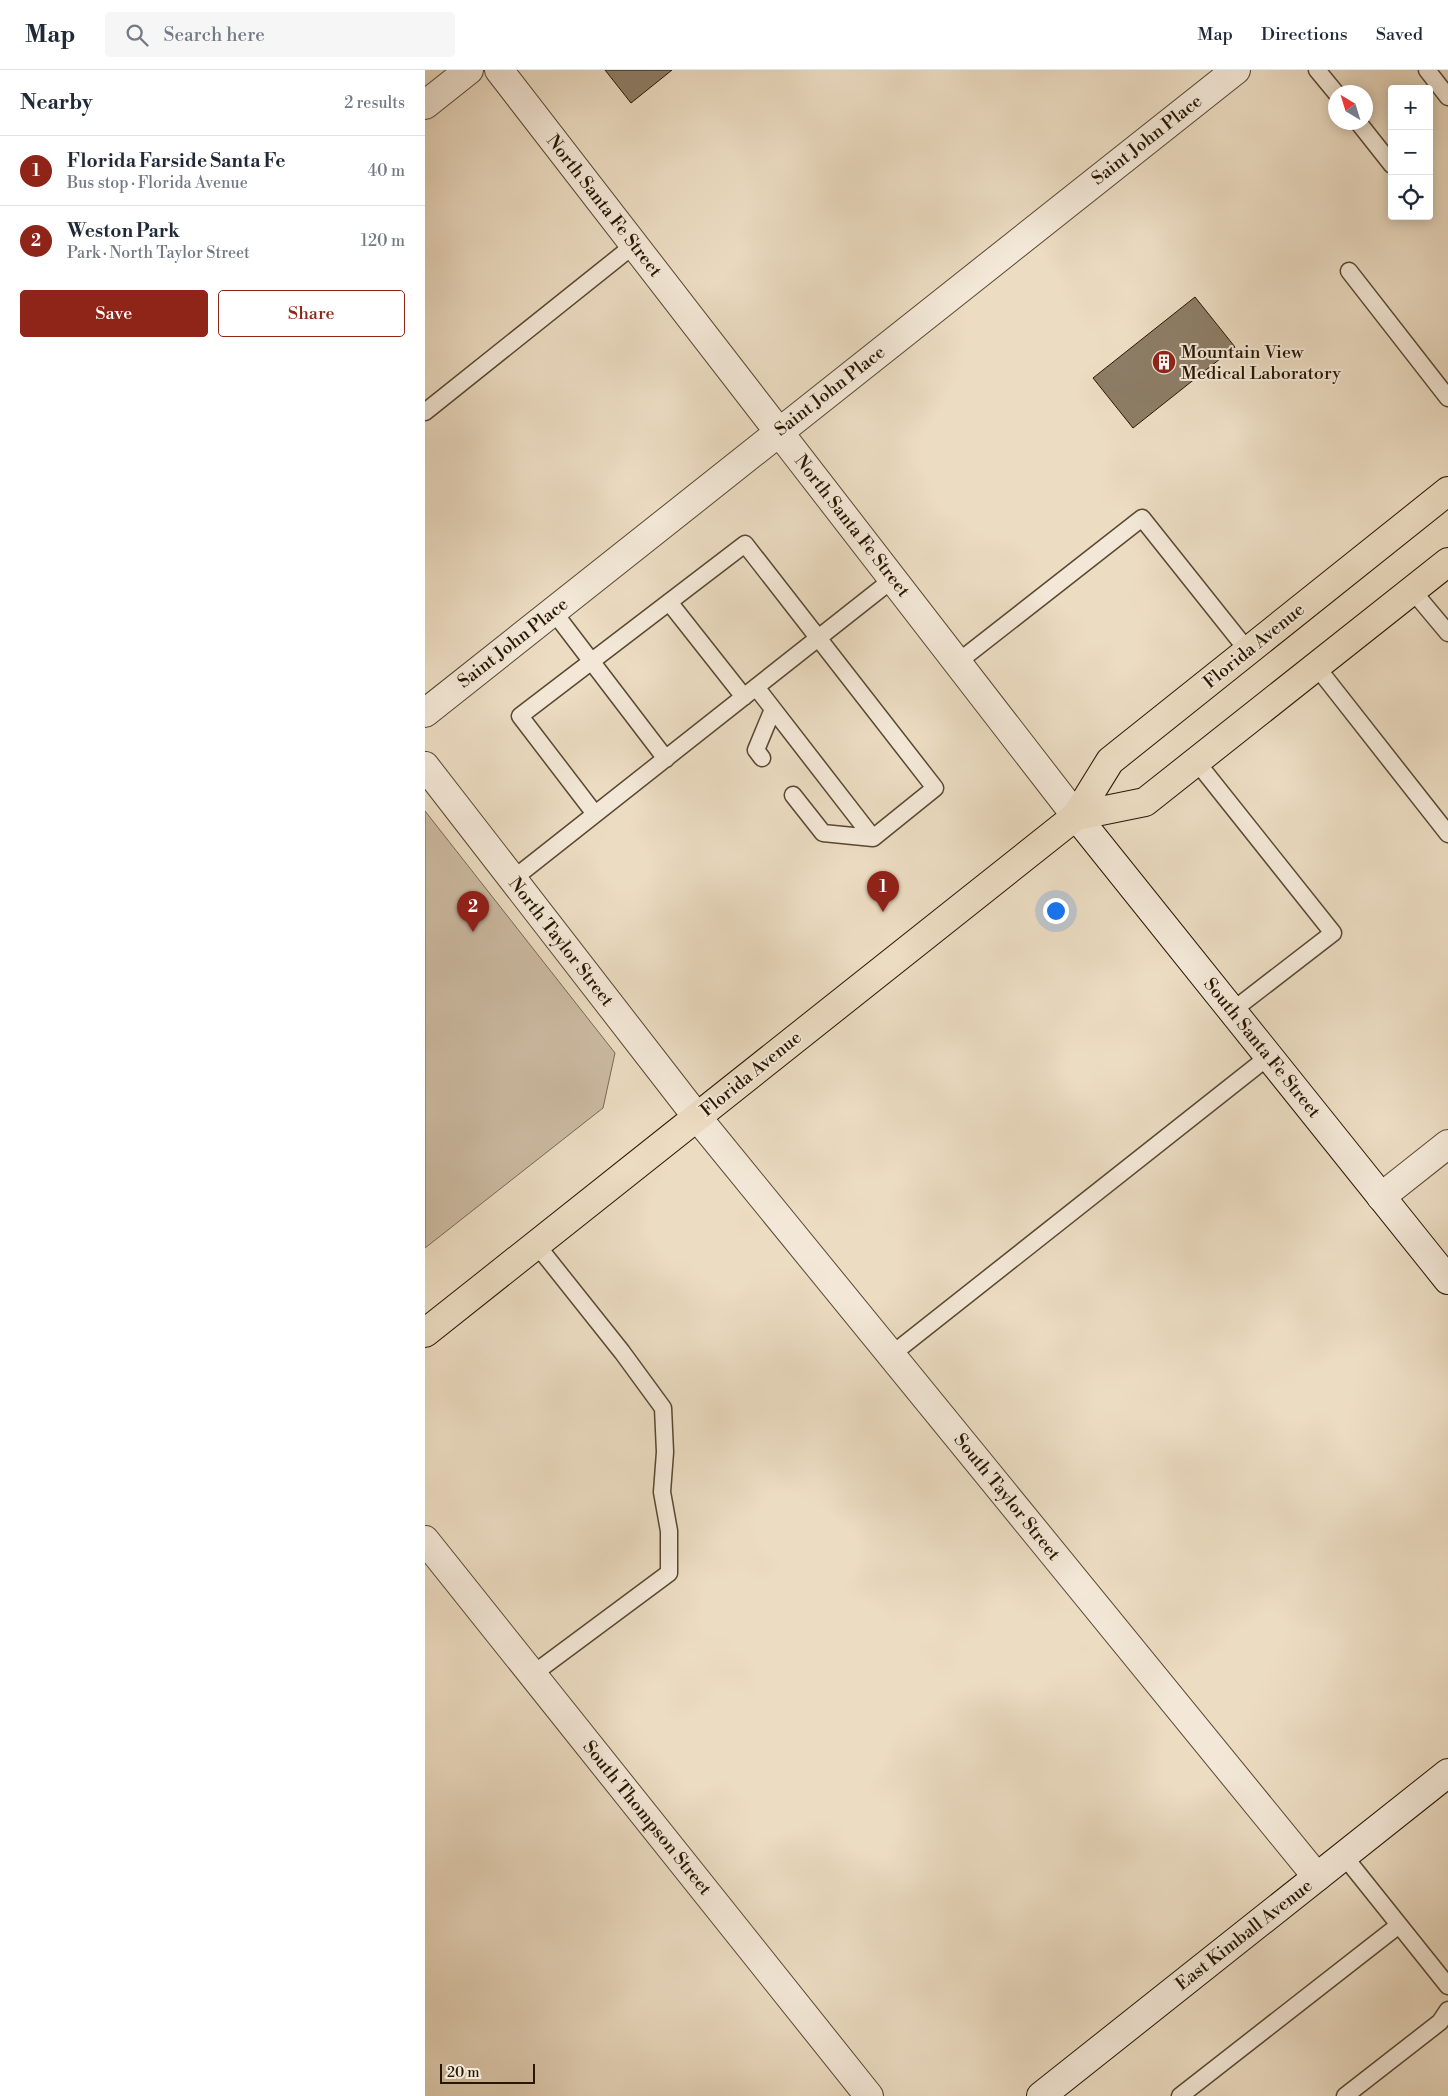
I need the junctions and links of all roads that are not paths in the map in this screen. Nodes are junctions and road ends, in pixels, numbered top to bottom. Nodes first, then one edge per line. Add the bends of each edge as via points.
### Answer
1 (469, 70) edge
2 (499, 70) edge
3 (1236, 70) edge
4 (1317, 70) edge
5 (1427, 70) edge
6 (1329, 85) edge
7 (1448, 97) edge
8 (425, 105) edge
9 (1364, 130) edge
10 (1388, 160) edge
11 (634, 244) junction
12 (1349, 271) dead end
13 (1448, 398) edge
14 (425, 412) edge
15 (779, 432) junction
16 (1448, 491) edge
17 (1448, 562) edge
18 (893, 579) junction
19 (1412, 590) junction
20 (669, 602) junction
21 (553, 611) junction
22 (1448, 633) edge
23 (819, 637) junction
24 (1248, 651) junction
25 (591, 660) junction
26 (957, 662) junction
27 (1316, 666) junction
28 (750, 692) junction
29 (773, 709) junction
30 (425, 713) edge
31 (762, 758) dead end
32 (666, 759) junction
33 (1196, 761) junction
34 (425, 766) edge
35 (793, 795) dead end
36 (595, 814) junction
37 (1076, 816) junction
38 (1448, 834) edge
39 (873, 838) junction
40 (513, 879) junction
41 (1232, 1011) junction
42 (1268, 1057) junction
43 (697, 1117) junction
44 (1448, 1144) edge
45 (1381, 1197) junction
46 (536, 1244) junction
47 (1448, 1280) edge
48 (425, 1333) edge
49 (891, 1355) junction
50 (425, 1540) edge
51 (533, 1674) junction
52 (1448, 1773) edge
53 (1344, 1856) junction
54 (1317, 1877) junction
55 (1399, 1926) junction
56 (1448, 1986) edge
57 (1448, 2010) edge
58 (869, 2096) edge
59 (1042, 2096) edge
60 (1179, 2096) edge
61 (1345, 2096) edge

1 - 8 street
2 - 11 street, North Santa Fe Street
3 - 15 street, Saint John Place
4 - 6 lane
5 - 7 lane
9 - 10 lane
11 - 14 lane
11 - 15 street, North Santa Fe Street
12 - 13 lane
15 - 18 street, North Santa Fe Street
15 - 21 street, Saint John Place
16 - 24 main road, Florida Avenue
17 - 19 main road, Florida Avenue
18 - 23 lane
18 - 26 street, North Santa Fe Street
19 - 22 lane
19 - 27 main road, Florida Avenue
20 - 23 lane via 745,544
20 - 25 lane
20 - 28 lane
21 - 25 lane
21 - 30 street, Saint John Place
23 - 28 lane
23 - 39 lane via 935,788
24 - 26 lane via 1142,518
24 - 37 main road, Florida Avenue via 1110,761
25 - 32 lane
25 - 36 lane via 520,716
26 - 37 street, North Santa Fe Street
27 - 33 main road, Florida Avenue
27 - 38 lane
28 - 29 lane
28 - 32 lane
29 - 31 lane via 756,750
29 - 39 lane
32 - 36 lane
33 - 37 main road, Florida Avenue via 1145,802
33 - 41 lane via 1333,933
34 - 40 street, North Taylor Street
35 - 39 lane via 823,833
36 - 40 lane
37 - 41 street, South Santa Fe Street
37 - 43 main road, Florida Avenue
40 - 43 street, North Taylor Street
41 - 42 street, South Santa Fe Street
42 - 45 street, South Santa Fe Street
42 - 49 lane
43 - 46 main road, Florida Avenue
43 - 49 street, South Taylor Street
44 - 45 street
45 - 47 street, South Santa Fe Street
46 - 48 main road, Florida Avenue
46 - 51 lane via 663,1408 665,1452 662,1492 669,1531 669,1573
49 - 54 street, South Taylor Street
50 - 51 street, South Thompson Street
51 - 58 street, South Thompson Street
52 - 53 street, East Kimball Avenue
53 - 54 street, East Kimball Avenue
53 - 55 lane
54 - 59 street, East Kimball Avenue
55 - 56 lane
55 - 60 lane
57 - 61 lane via 1440,2022

